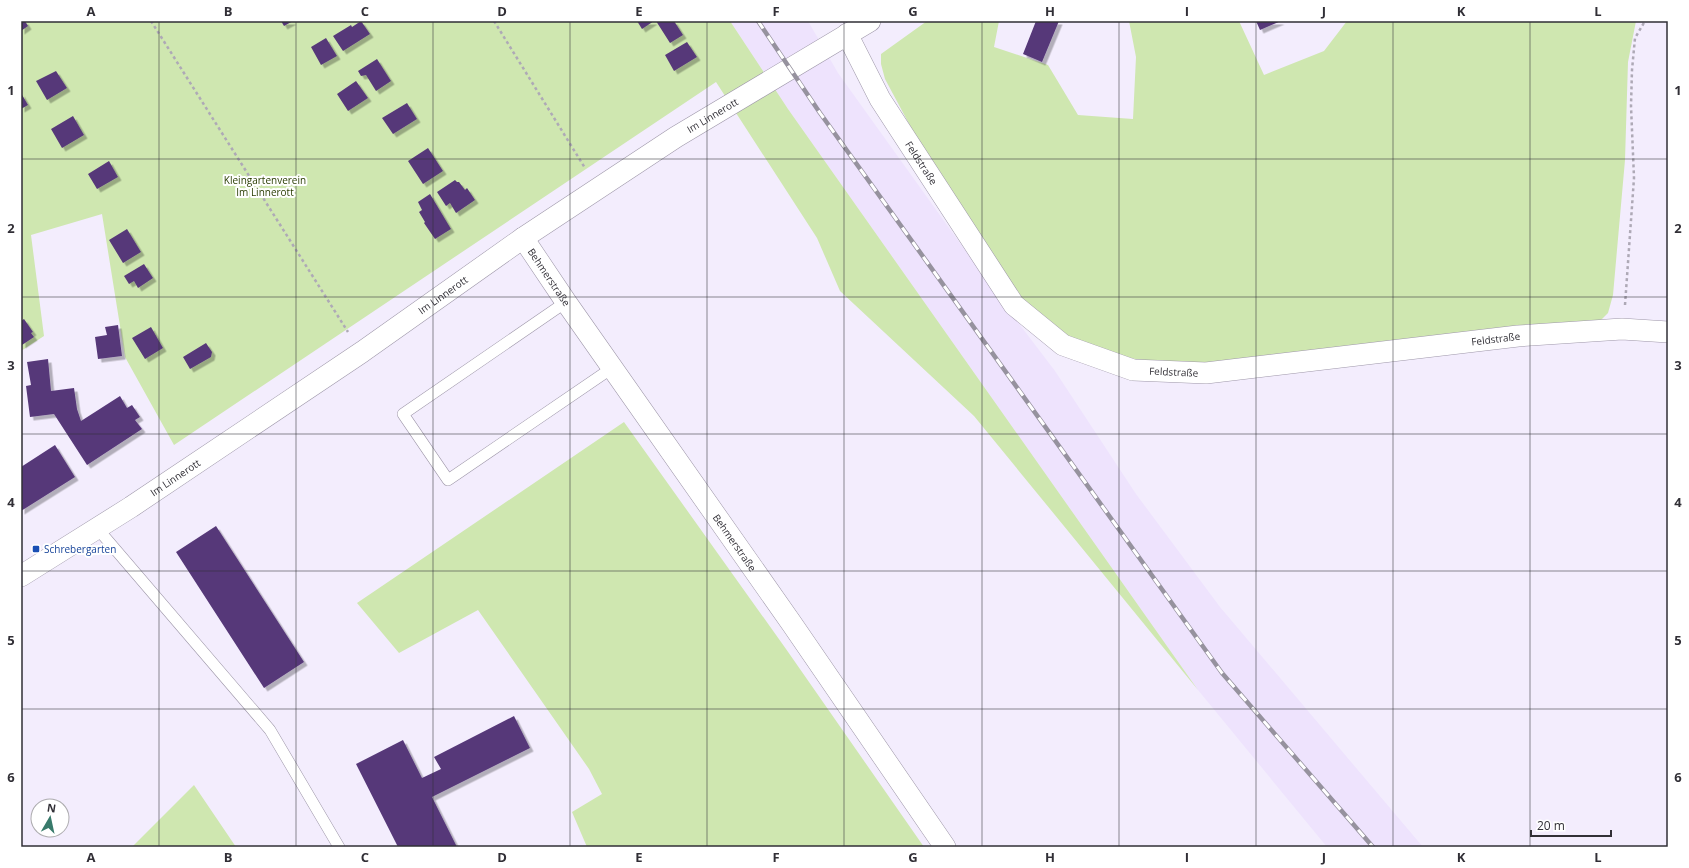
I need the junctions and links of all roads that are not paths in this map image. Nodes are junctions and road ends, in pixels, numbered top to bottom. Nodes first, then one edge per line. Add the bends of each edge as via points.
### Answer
1 (870, 21) edge
2 (847, 34) junction
3 (523, 238) junction
4 (566, 302) junction
5 (1668, 332) edge
6 (612, 368) junction
7 (97, 528) junction
8 (21, 576) edge
9 (340, 847) edge
10 (945, 847) edge

1 - 2 street, Im Linnerott
2 - 3 street, Im Linnerott via 676,137
2 - 5 street, Feldstraße via 880,99 1014,305 1063,345 1133,370 1206,373 1518,336 1622,328
3 - 4 street, Behmerstraße
3 - 7 street, Im Linnerott via 362,352
4 - 6 street, Behmerstraße
4 - 6 lane via 403,414 448,480
6 - 10 street, Behmerstraße
7 - 8 street, Im Linnerott
7 - 9 lane via 270,730

